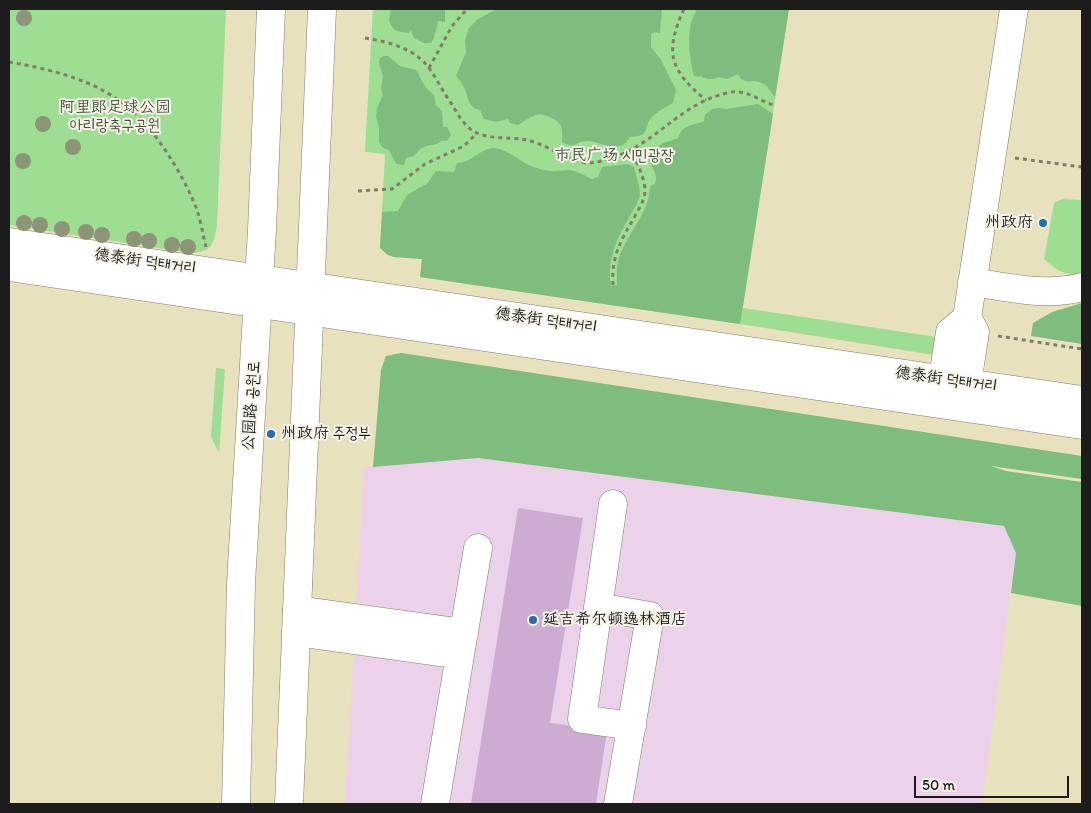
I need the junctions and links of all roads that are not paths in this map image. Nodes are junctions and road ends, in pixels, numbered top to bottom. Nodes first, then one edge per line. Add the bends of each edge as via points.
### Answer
1 (271, 9) edge
2 (322, 9) edge
3 (1014, 9) edge
4 (9, 242) edge
5 (9, 267) edge
6 (972, 282) junction
7 (1082, 287) edge
8 (258, 291) junction
9 (310, 300) junction
10 (953, 394) junction
11 (1082, 400) edge
12 (1082, 425) edge
13 (613, 504) dead end
14 (478, 548) dead end
15 (598, 607) junction
16 (297, 621) junction
17 (462, 644) junction
18 (632, 726) junction
19 (236, 804) edge
20 (289, 804) edge
21 (435, 804) edge
22 (618, 804) edge

1 - 8 main road, 公园路 공원로
2 - 9 main road
3 - 6 main road
4 - 8 main road, 德泰街 덕태거리
5 - 8 main road, 德泰街 덕태거리
6 - 7 main road via 1038,291
6 - 10 main road via 971,325 950,332
8 - 9 main road, 德泰街 덕태거리
8 - 19 main road, 公园路 공원로 via 241,583
9 - 10 main road, 德泰街 덕태거리
9 - 16 main road
10 - 11 main road, 德泰街 덕태거리
10 - 12 main road, 德泰街 덕태거리
13 - 15 main road
14 - 17 main road
15 - 18 main road via 582,719
15 - 18 main road via 650,616
16 - 17 main road
16 - 20 main road
17 - 21 main road
18 - 22 main road

